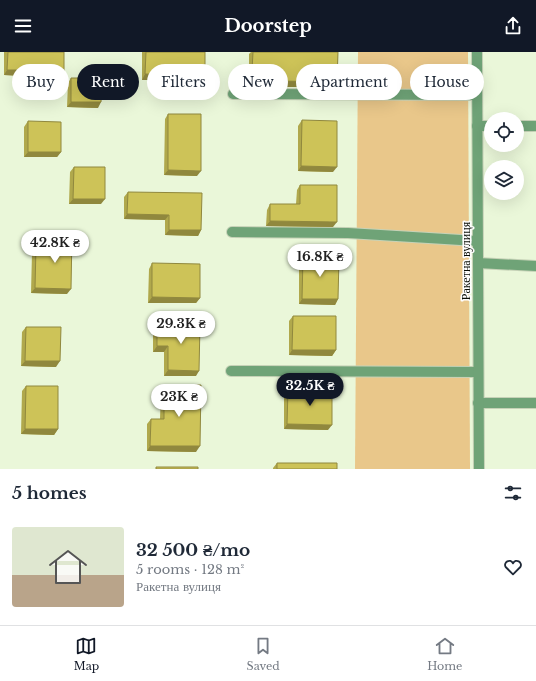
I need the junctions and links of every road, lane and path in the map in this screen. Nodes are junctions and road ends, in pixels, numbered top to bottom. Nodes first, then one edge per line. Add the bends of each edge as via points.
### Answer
1 (477, 52) edge
2 (477, 64) edge
3 (288, 94) edge
4 (410, 95) edge
5 (477, 100) edge
6 (477, 126) junction
7 (484, 126) edge
8 (524, 126) edge
9 (536, 126) edge
10 (232, 232) dead end
11 (477, 241) junction
12 (478, 263) junction
13 (536, 266) edge
14 (231, 371) dead end
15 (478, 372) junction
16 (536, 403) edge
17 (478, 404) junction
18 (479, 469) edge

1 - 2 street, Ракетна вулиця
3 - 4 street
5 - 6 street, Ракетна вулиця
6 - 7 street
6 - 11 street, Ракетна вулиця
8 - 9 street
10 - 11 street via 348,233
11 - 12 street, Ракетна вулиця
12 - 13 street
12 - 15 street, Ракетна вулиця
14 - 15 street
15 - 17 street, Ракетна вулиця
16 - 17 street
17 - 18 street, Ракетна вулиця

